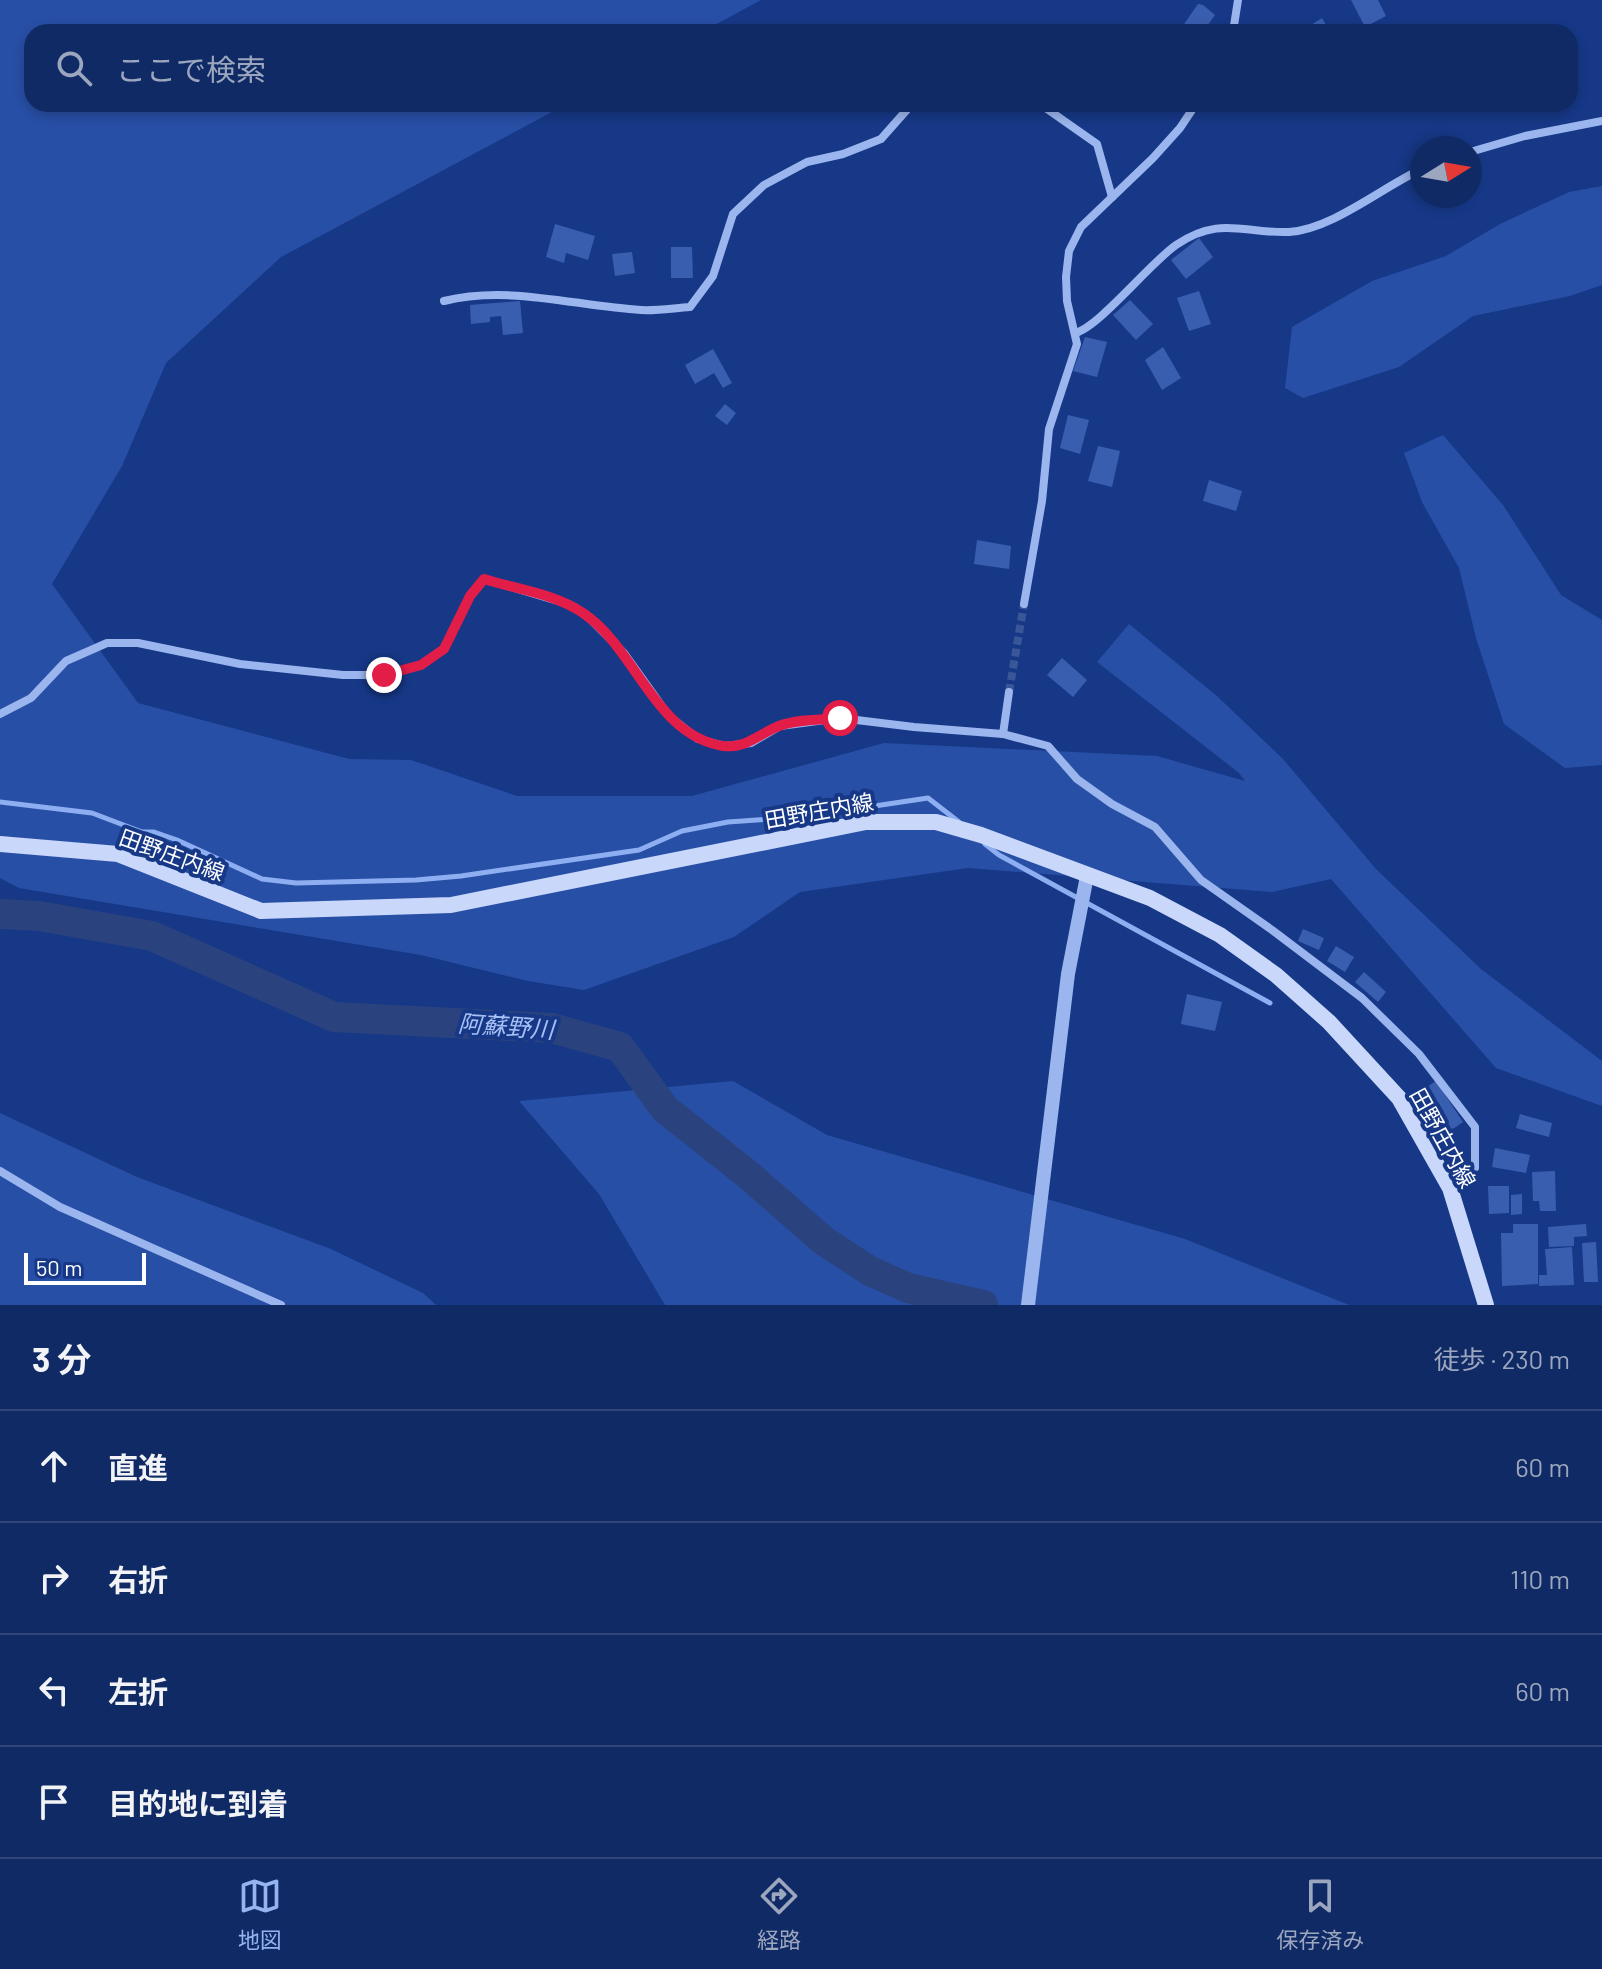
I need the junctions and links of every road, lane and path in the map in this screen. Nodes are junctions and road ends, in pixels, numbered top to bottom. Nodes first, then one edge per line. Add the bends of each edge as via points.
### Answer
1 (1238, 0) edge
2 (1234, 24) edge
3 (905, 112) edge
4 (1051, 112) edge
5 (1191, 112) edge
6 (1602, 121) edge
7 (1482, 149) edge
8 (1410, 176) edge
9 (1112, 197) junction
10 (444, 301) dead end
11 (1075, 333) junction
12 (1024, 604) tunnel mouth
13 (1009, 692) tunnel mouth
14 (0, 714) edge
15 (1003, 734) junction
16 (0, 844) edge
17 (1087, 876) junction
18 (0, 1171) edge
19 (1450, 1188) junction
20 (281, 1305) edge
21 (1028, 1305) edge
22 (1486, 1305) edge

1 - 2 street
3 - 10 street via 881,139 807,162 764,185 733,214 713,276 690,307 643,310 496,294
4 - 9 street via 1097,144
5 - 9 street
6 - 7 street
8 - 11 street via 1330,219 1292,232 1206,229 1157,259 1100,316
9 - 11 street via 1081,227 1069,251 1067,301
11 - 12 street via 1076,352 1049,429
13 - 15 street
14 - 15 street via 31,698 66,661 107,643 138,643 240,664 343,675 384,675 421,665 444,649 484,579 585,614 624,653 669,716 698,739 725,746 751,743 780,726 840,718
15 - 19 street via 1048,746 1077,779 1155,827 1201,880 1362,998 1419,1054 1475,1127 1475,1168
16 - 17 main road, 田野庄内線 via 118,854 261,911 451,905 866,822 936,822
17 - 19 main road, 田野庄内線 via 1220,935 1276,975 1329,1022 1399,1098
17 - 21 street via 1068,974
18 - 20 street via 60,1207
19 - 22 main road, 田野庄内線

